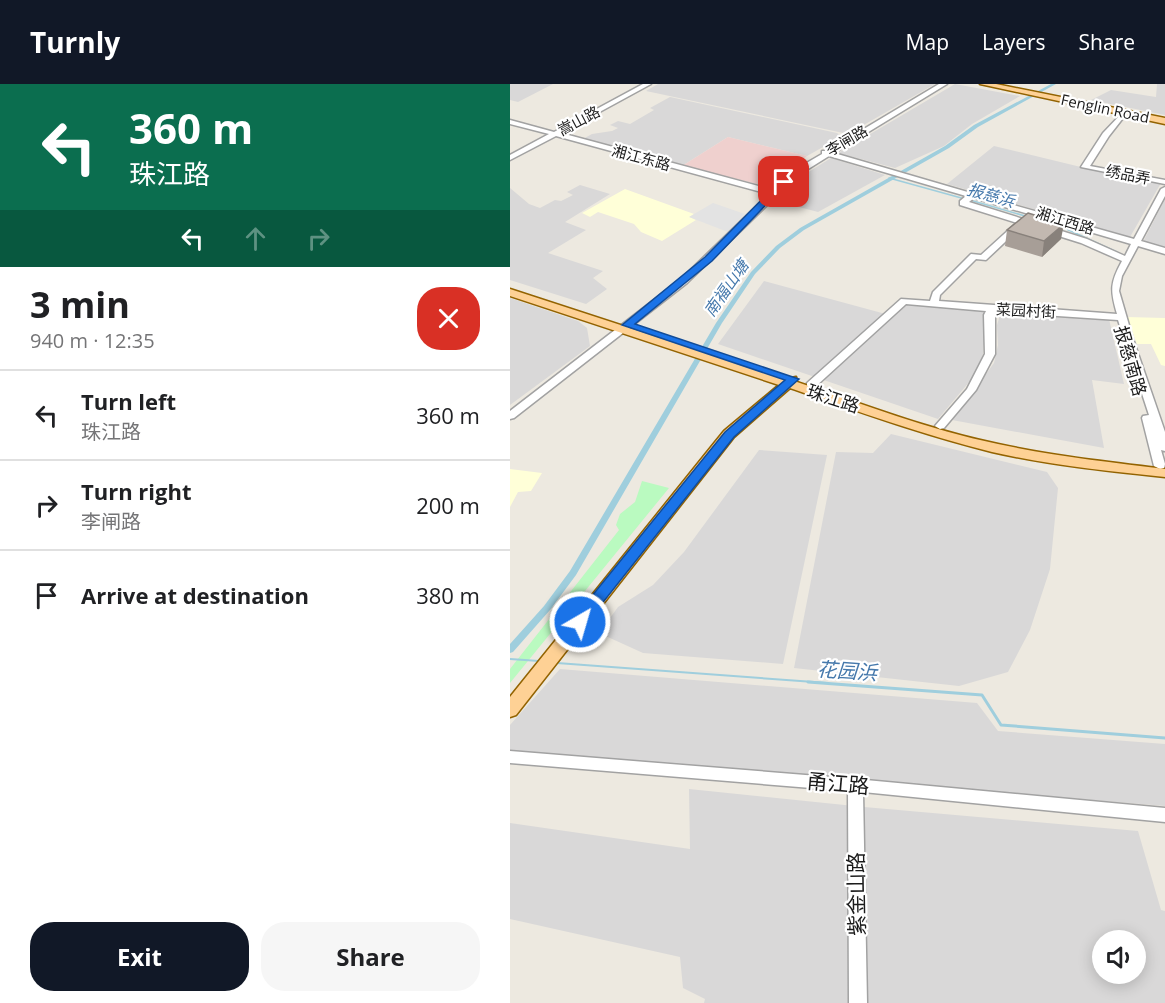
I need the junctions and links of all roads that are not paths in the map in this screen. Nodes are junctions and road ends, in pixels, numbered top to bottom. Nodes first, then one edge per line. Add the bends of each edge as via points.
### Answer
1 (648, 84) edge
2 (944, 84) edge
3 (984, 84) edge
4 (995, 84) edge
5 (1024, 91) junction
6 (1046, 96) junction
7 (1124, 113) junction
8 (1165, 120) edge
9 (510, 122) edge
10 (553, 135) junction
11 (825, 153) junction
12 (510, 158) edge
13 (1165, 182) edge
14 (1165, 189) edge
15 (772, 192) junction
16 (969, 198) junction
17 (1024, 221) junction
18 (1135, 244) junction
19 (1165, 251) edge
20 (1122, 258) junction
21 (510, 286) edge
22 (510, 292) edge
23 (934, 303) junction
24 (992, 309) junction
25 (1117, 317) junction
26 (625, 327) junction
27 (786, 380) junction
28 (812, 385) junction
29 (510, 416) edge
30 (940, 426) junction
31 (1165, 448) edge
32 (1163, 472) edge
33 (543, 660) junction
34 (510, 697) edge
35 (510, 710) edge
36 (510, 757) edge
37 (855, 785) junction
38 (1165, 815) edge
39 (858, 1003) edge

1 - 10 street, 嵩山路
2 - 11 street, 李闸路
3 - 5 main road
4 - 5 main road
5 - 6 main road
6 - 7 main road, Fenglin Road
6 - 8 main road, Fenglin Road
7 - 8 main road, Fenglin Road
7 - 13 street, 绣品弄 via 1085,167
9 - 10 street, 湘江东路
10 - 12 street, 嵩山路
10 - 15 street, 湘江东路
11 - 15 street, 李闸路
11 - 16 street, 湘江西路 via 907,175
14 - 18 street, 报慈南路
15 - 26 street, 李闸路 via 702,264
16 - 17 street via 963,203
16 - 18 street, 湘江西路
17 - 20 street via 1084,240
17 - 23 street via 983,258 974,256 936,294
18 - 19 street, 湘江西路
18 - 20 street, 报慈南路
18 - 31 street, 报慈南路 via 1118,276 1115,291
20 - 25 street, 报慈南路 via 1110,288
21 - 26 main road, 珠江路
22 - 26 main road, 珠江路
23 - 24 street, 菜园村街
23 - 28 street, 菜园村街 via 904,301
24 - 25 street, 菜园村街
24 - 30 street via 986,364
25 - 32 street, 报慈南路
26 - 27 main road, 珠江路
26 - 29 street, 李闸路
27 - 28 main road, 珠江路
27 - 32 main road, 珠江路 via 910,424 994,448 1076,464
27 - 33 main road via 729,434
28 - 30 main road, 珠江路
30 - 32 main road, 珠江路 via 997,441
33 - 34 main road
33 - 35 main road
36 - 37 street, 甬江路
37 - 38 street, 甬江路
37 - 39 street, 紫金山路

